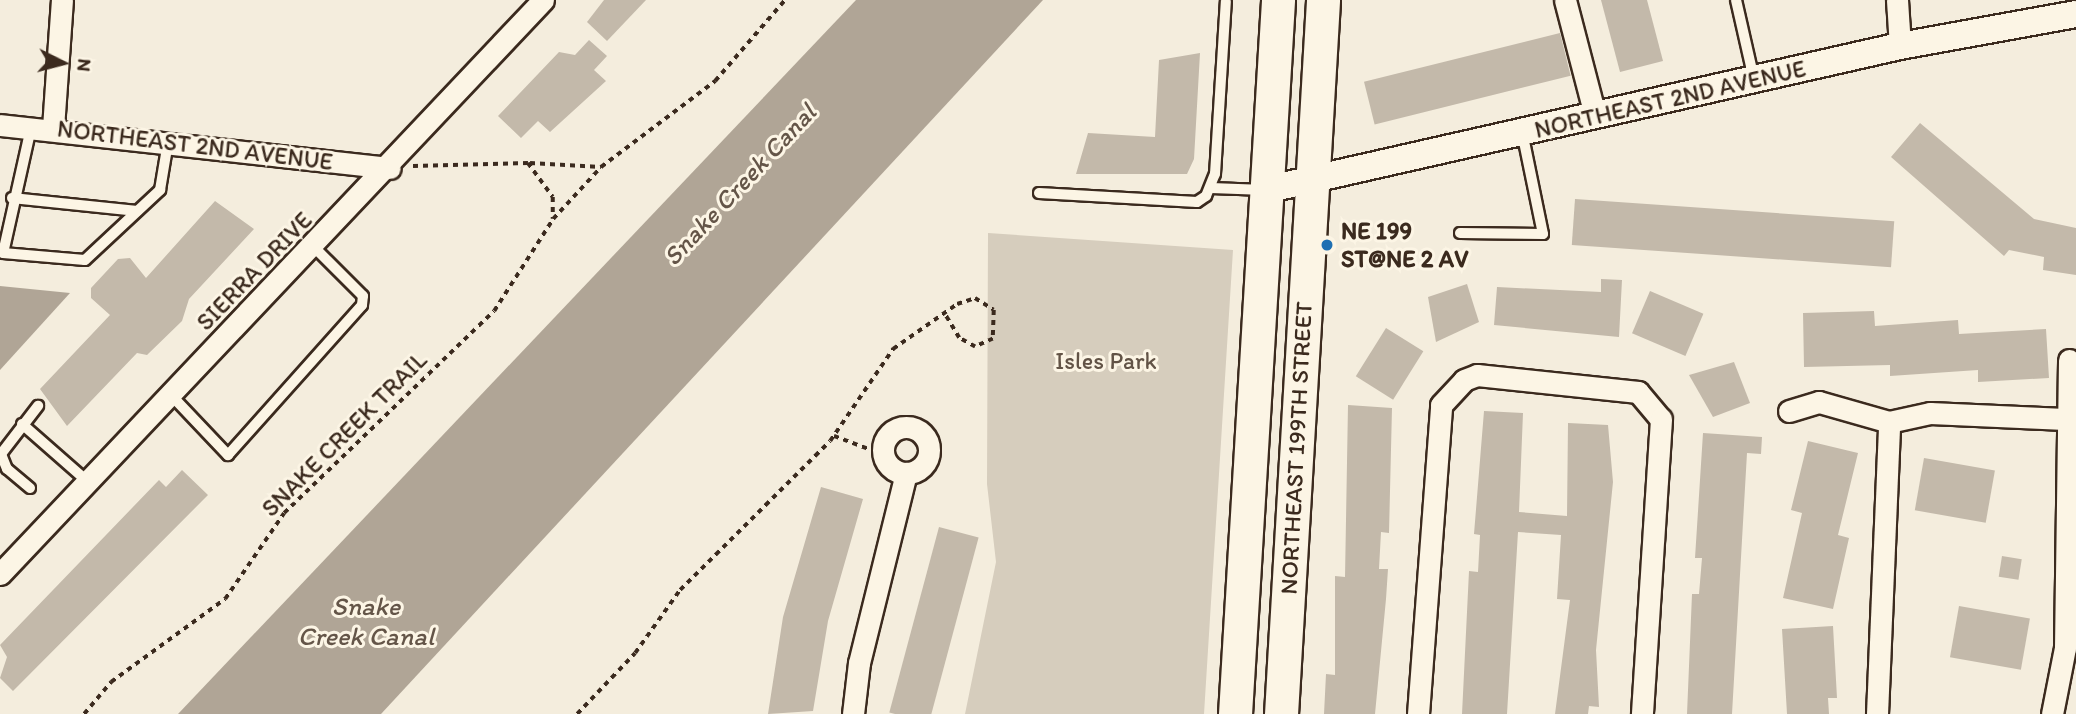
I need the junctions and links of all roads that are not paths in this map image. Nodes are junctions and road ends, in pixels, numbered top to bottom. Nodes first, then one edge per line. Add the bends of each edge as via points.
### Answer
1 (62, 0) edge
2 (543, 0) edge
3 (1278, 0) edge
4 (1323, 0) edge
5 (1565, 0) edge
6 (1736, 0) edge
7 (1897, 0) edge
8 (1226, 1) edge
9 (2076, 14) edge
10 (1900, 46) junction
11 (1754, 79) junction
12 (1595, 115) junction
13 (0, 125) edge
14 (31, 128) junction
15 (53, 128) junction
16 (1522, 132) junction
17 (168, 142) junction
18 (390, 168) junction
19 (1311, 183) junction
20 (1211, 188) junction
21 (1265, 190) junction
22 (1039, 193) dead end
23 (12, 198) junction
24 (137, 211) junction
25 (1460, 233) dead end
26 (314, 247) junction
27 (2069, 360) dead end
28 (171, 395) junction
29 (38, 406) dead end
30 (1789, 411) dead end
31 (2065, 419) junction
32 (1889, 422) junction
33 (22, 424) junction
34 (906, 473) dead end
35 (88, 482) junction
36 (30, 488) dead end
37 (0, 575) edge
38 (853, 714) edge
39 (1235, 714) edge
40 (1281, 714) edge
41 (1419, 714) edge
42 (1642, 714) edge
43 (1877, 714) edge
44 (2052, 714) edge

1 - 15 street
2 - 18 street, SIERRA DRIVE
3 - 21 main road, NORTHEAST 199TH STREET
4 - 19 main road, NORTHEAST 199TH STREET
5 - 12 street
6 - 11 lane
7 - 10 street
8 - 20 lane
9 - 10 street, NORTHEAST 2ND AVENUE
10 - 11 street, NORTHEAST 2ND AVENUE
11 - 12 street, NORTHEAST 2ND AVENUE
12 - 16 street, NORTHEAST 2ND AVENUE
13 - 14 street, NORTHEAST 2ND AVENUE
14 - 15 street, NORTHEAST 2ND AVENUE
14 - 23 lane
15 - 17 street, NORTHEAST 2ND AVENUE
16 - 19 street, NORTHEAST 2ND AVENUE
16 - 25 lane via 1543,234
17 - 18 street, NORTHEAST 2ND AVENUE
17 - 24 lane via 166,177
18 - 26 street, SIERRA DRIVE
19 - 21 street, NORTHEAST 2ND AVENUE
19 - 40 main road, NORTHEAST 199TH STREET
20 - 21 lane
20 - 22 lane via 1196,202
21 - 39 main road, NORTHEAST 199TH STREET
23 - 24 lane
23 - 24 lane via 4,253 85,260
26 - 28 street, SIERRA DRIVE
26 - 28 lane via 363,296 362,305 228,455
27 - 31 street
28 - 35 street, SIERRA DRIVE
29 - 33 lane
30 - 32 street via 1819,402
31 - 32 street via 1930,413
31 - 44 street via 2065,648
32 - 43 street
33 - 35 lane
33 - 36 lane via 1,454 7,469
34 - 38 street via 861,651
35 - 37 street, SIERRA DRIVE
41 - 42 street via 1441,405 1464,380 1477,375 1638,393 1661,419

